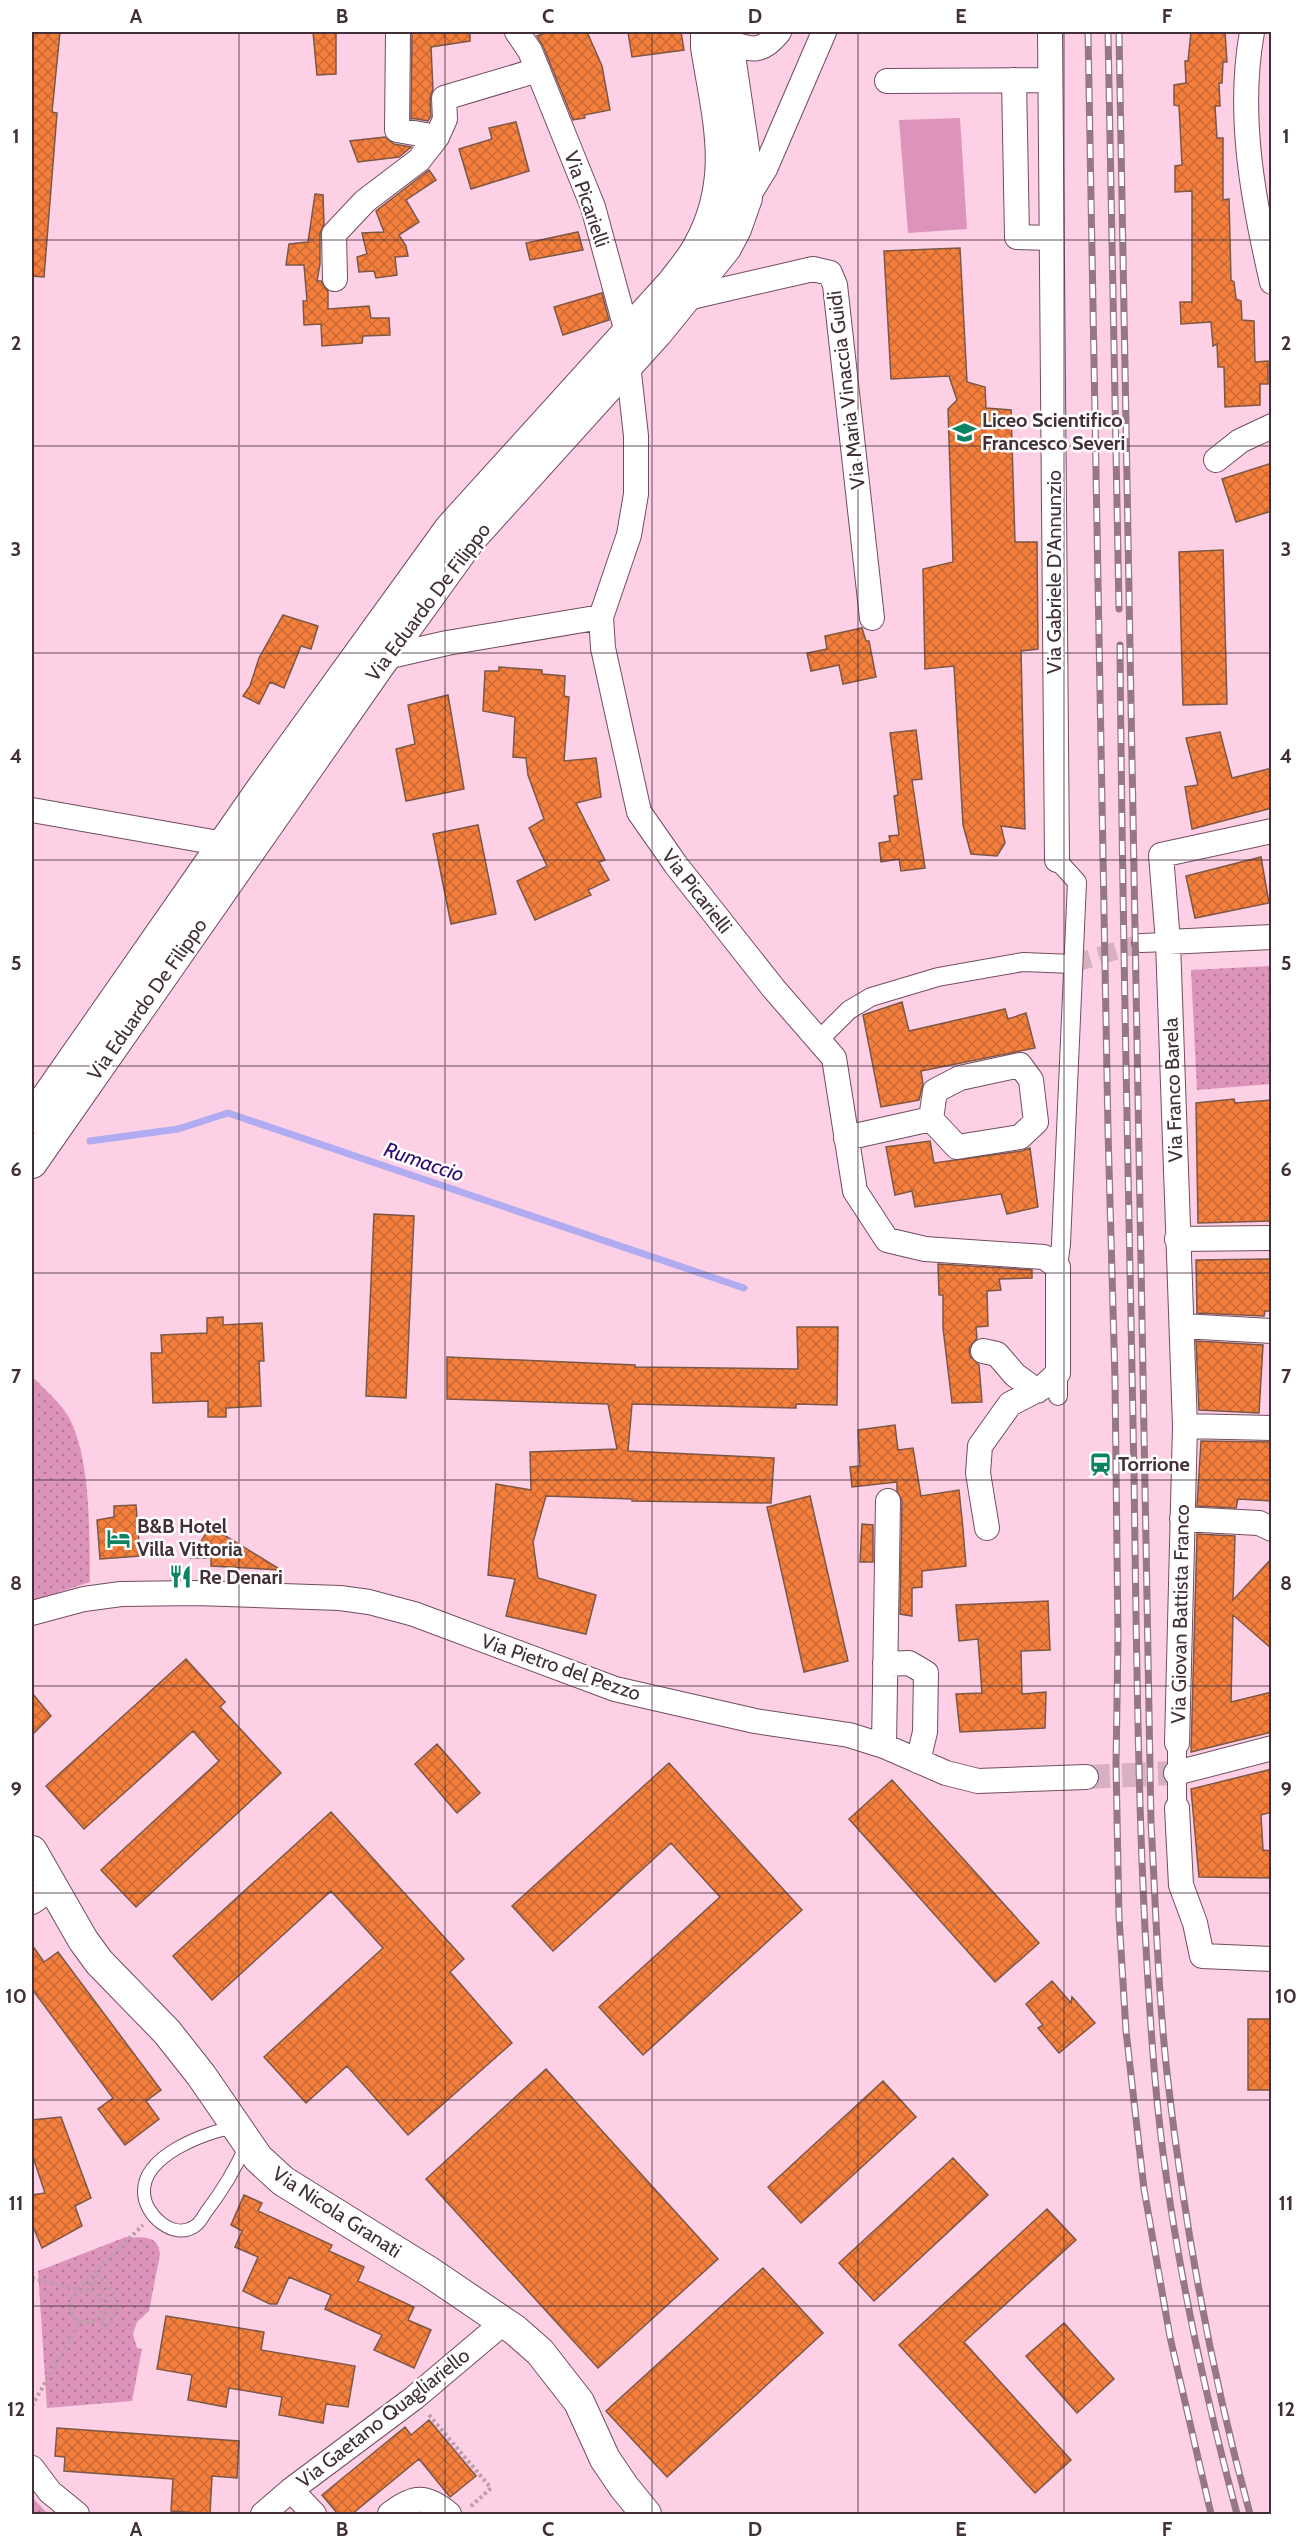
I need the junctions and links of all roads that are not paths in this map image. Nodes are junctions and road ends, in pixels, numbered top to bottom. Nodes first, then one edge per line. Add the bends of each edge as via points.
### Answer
1 (398, 32) edge
2 (517, 32) edge
3 (779, 32) edge
4 (824, 32) edge
5 (1050, 32) edge
6 (1252, 32) edge
7 (719, 35) edge
8 (538, 70) junction
9 (1014, 80) junction
10 (1050, 80) junction
11 (887, 81) dead end
12 (438, 138) junction
13 (747, 198) junction
14 (1264, 198) edge
15 (1051, 238) junction
16 (335, 279) dead end
17 (1272, 282) edge
18 (687, 298) junction
19 (627, 332) junction
20 (628, 364) junction
21 (1272, 426) edge
22 (1216, 460) dead end
23 (601, 617) junction
24 (872, 618) dead end
25 (386, 657) junction
26 (32, 810) edge
27 (1272, 831) edge
28 (224, 844) junction
29 (1057, 860) joint
30 (1272, 937) edge
31 (1168, 942) junction
32 (1141, 943) tunnel mouth
33 (1073, 964) junction
34 (819, 1040) junction
35 (32, 1119) edge
36 (931, 1119) junction
37 (846, 1138) junction
38 (32, 1163) edge
39 (1272, 1238) edge
40 (1177, 1239) junction
41 (1058, 1267) junction
42 (1182, 1326) junction
43 (1272, 1332) edge
44 (983, 1351) dead end
45 (1051, 1387) junction
46 (1185, 1426) junction
47 (1272, 1428) edge
48 (888, 1501) dead end
49 (1182, 1519) junction
50 (987, 1528) dead end
51 (1272, 1528) edge
52 (32, 1613) edge
53 (885, 1664) junction
54 (1177, 1743) joint
55 (885, 1746) junction
56 (1272, 1748) edge
57 (918, 1761) junction
58 (1176, 1773) junction
59 (1086, 1777) tunnel mouth
60 (1178, 1808) joint
61 (32, 1851) edge
62 (43, 1894) edge
63 (1272, 1959) edge
64 (241, 2135) junction
65 (504, 2322) junction
66 (32, 2468) edge
67 (291, 2490) junction
68 (77, 2514) edge
69 (263, 2514) edge
70 (314, 2514) edge
71 (390, 2514) edge
72 (449, 2514) edge
73 (646, 2514) edge

1 - 12 street via 397,130
2 - 8 street, Via Picarielli
3 - 7 street via 769,44 756,49
4 - 13 street via 769,160
5 - 10 street, Via Gabriele D'Annunzio
6 - 14 street via 1246,66 1248,152
7 - 13 street, Via Eduardo De Filippo via 744,150
7 - 19 street, Via Eduardo De Filippo via 706,47 722,160 717,202 689,261
8 - 12 street via 444,98 445,119
8 - 19 street, Via Picarielli via 592,207
9 - 10 street
9 - 11 street
9 - 15 street via 1017,237
10 - 15 street, Via Gabriele D'Annunzio
12 - 16 street via 419,160 365,201 334,234
13 - 18 street, Via Eduardo De Filippo via 726,248
14 - 17 street
15 - 29 street, Via Gabriele D'Annunzio
18 - 20 street, Via Eduardo De Filippo
18 - 24 street, Via Maria Vinaccia Guidi via 813,268 830,273
19 - 28 street, Via Eduardo De Filippo via 450,528
20 - 23 street, Via Picarielli via 636,436 636,494 629,535
20 - 25 street, Via Eduardo De Filippo via 471,540
21 - 22 street via 1240,441
23 - 25 street
23 - 34 street, Via Picarielli via 603,648 639,812 676,865
25 - 38 street, Via Eduardo De Filippo
26 - 28 street
27 - 31 street, Via Franco Barela via 1161,855
28 - 35 street, Via Eduardo De Filippo
29 - 33 street via 1077,882
30 - 31 street
31 - 32 street
31 - 40 street, Via Franco Barela
33 - 34 street via 1023,963 938,977 871,997 849,1010
33 - 41 street
34 - 37 street, Via Picarielli via 834,1058
36 - 36 street via 935,1091 960,1078 1020,1065 1031,1080 1036,1122 1020,1137 957,1147
36 - 37 street
37 - 41 street, Via Picarielli via 855,1191 887,1240 925,1249 1044,1257
39 - 40 street
40 - 42 street, Via Giovan Battista Franco
41 - 45 street
42 - 43 street
42 - 46 street, Via Giovan Battista Franco
44 - 45 street via 997,1354 1015,1375
45 - 50 street via 1010,1404 980,1446 978,1473
46 - 47 street
46 - 49 street, Via Giovan Battista Franco
48 - 53 street
49 - 51 street via 1259,1523
49 - 54 street, Via Giovan Battista Franco
52 - 55 street, Via Pietro del Pezzo via 122,1594 340,1598 414,1614 615,1689
53 - 55 street
53 - 57 street via 909,1663 926,1673 925,1732
54 - 58 street, Via Giovan Battista Franco
55 - 57 street, Via Pietro del Pezzo
56 - 58 street
57 - 59 street, Via Pietro del Pezzo via 978,1781
58 - 60 street, Via Giovan Battista Franco
60 - 63 street via 1181,1885 1202,1956
61 - 62 street, Via Nicola Granati
62 - 64 street, Via Nicola Granati via 99,1962 167,2032
64 - 64 lane via 223,2191 197,2225 186,2231 172,2230 153,2215 144,2192 148,2173 193,2138 216,2130
64 - 65 street, Via Nicola Granati via 283,2181
65 - 67 street, Via Gaetano Quagliariello via 414,2398
65 - 73 street, Via Nicola Granati via 540,2352 564,2381 583,2409 605,2459
66 - 68 street via 50,2492
67 - 69 street, Via Gaetano Quagliariello
67 - 70 street
71 - 72 street via 408,2502 424,2499 432,2500

